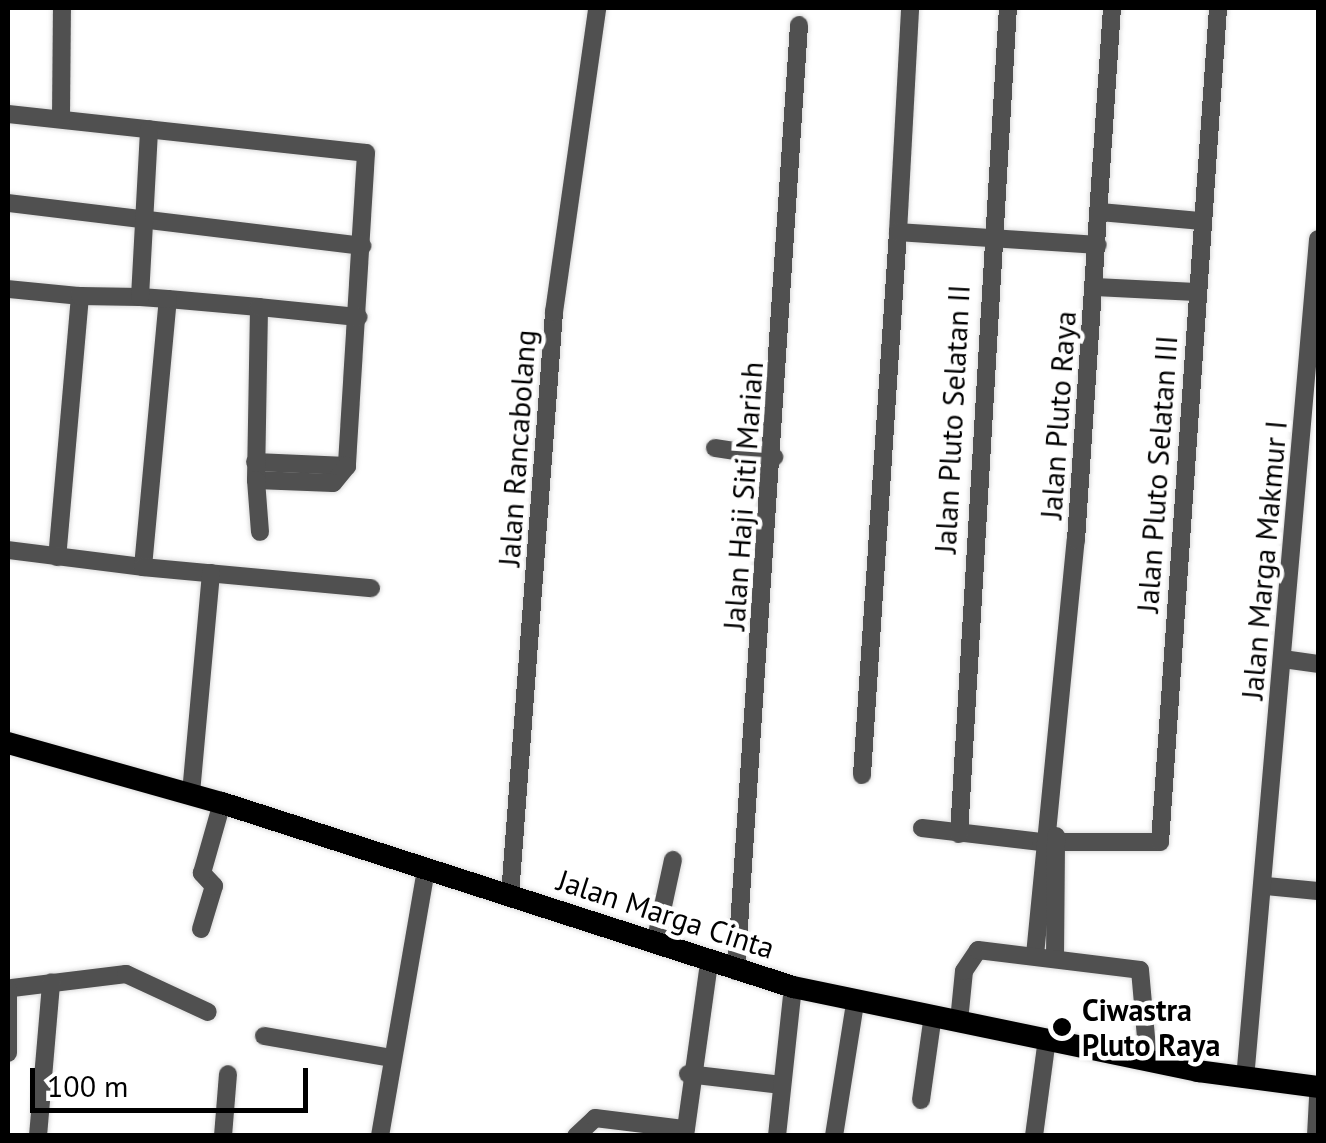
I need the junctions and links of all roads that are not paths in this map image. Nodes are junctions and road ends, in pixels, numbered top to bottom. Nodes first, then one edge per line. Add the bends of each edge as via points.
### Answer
1 (62, 8) edge
2 (598, 8) edge
3 (910, 8) edge
4 (1008, 8) edge
5 (1112, 8) edge
6 (1218, 8) edge
7 (798, 25) dead end
8 (8, 114) edge
9 (61, 118) junction
10 (149, 128) junction
11 (8, 203) edge
12 (1100, 212) junction
13 (142, 217) junction
14 (1200, 221) junction
15 (898, 232) junction
16 (990, 239) junction
17 (1318, 239) edge
18 (1098, 245) junction
19 (362, 246) junction
20 (1317, 271) edge
21 (1095, 287) junction
22 (8, 289) edge
23 (1196, 292) junction
24 (80, 296) junction
25 (140, 296) junction
26 (168, 300) junction
27 (259, 306) junction
28 (358, 318) junction
29 (1313, 358) edge
30 (715, 448) dead end
31 (774, 457) junction
32 (255, 471) junction
33 (260, 532) dead end
34 (8, 550) edge
35 (57, 557) junction
36 (143, 567) junction
37 (211, 573) junction
38 (371, 588) dead end
39 (1283, 660) junction
40 (1318, 664) edge
41 (8, 743) edge
42 (862, 775) dead end
43 (191, 794) junction
44 (222, 803) junction
45 (922, 828) dead end
46 (960, 834) junction
47 (1051, 837) junction
48 (673, 860) dead end
49 (410, 865) junction
50 (1266, 886) junction
51 (1318, 890) edge
52 (526, 900) junction
53 (202, 929) dead end
54 (655, 943) junction
55 (1036, 955) junction
56 (1055, 958) junction
57 (708, 962) junction
58 (736, 971) junction
59 (50, 983) junction
60 (793, 987) junction
61 (10, 988) edge
62 (854, 1002) junction
63 (208, 1012) dead end
64 (933, 1016) junction
65 (960, 1021) junction
66 (264, 1036) dead end
67 (1047, 1038) junction
68 (8, 1054) edge
69 (392, 1058) junction
70 (1148, 1059) junction
71 (228, 1074) dead end
72 (688, 1074) junction
73 (1245, 1080) junction
74 (781, 1085) junction
75 (1318, 1087) edge
76 (1318, 1097) edge
77 (921, 1100) dead end
78 (685, 1132) edge
79 (38, 1136) edge
80 (223, 1136) edge
81 (380, 1136) edge
82 (576, 1136) edge
83 (777, 1136) edge
84 (834, 1136) edge
85 (1034, 1136) edge
86 (1316, 1136) edge

1 - 9 street
2 - 52 street, Jalan Rancabolang via 554,312
3 - 15 street
4 - 16 street, Jalan Pluto Selatan II
5 - 12 street, Jalan Pluto Raya
6 - 14 street, Jalan Pluto Selatan III
7 - 31 street, Jalan Haji Siti Mariah
8 - 9 street
9 - 10 street
10 - 13 street
10 - 19 street via 362,150
11 - 13 street
12 - 14 street
12 - 18 street, Jalan Pluto Raya
13 - 19 street
13 - 25 street
14 - 23 street, Jalan Pluto Selatan III
15 - 16 street
15 - 42 street
16 - 18 street
16 - 46 street, Jalan Pluto Selatan II
17 - 20 street, Jalan Marga Makmur I
18 - 21 street, Jalan Pluto Raya
19 - 28 street
20 - 29 street, Jalan Marga Makmur I
21 - 23 street
21 - 47 street, Jalan Pluto Raya
22 - 24 street
23 - 47 street, Jalan Pluto Selatan III via 1161,840
24 - 25 street
24 - 35 street
25 - 26 street
26 - 27 street
26 - 36 street
27 - 28 street
27 - 32 street
28 - 32 street via 347,466
29 - 39 street, Jalan Marga Makmur I
30 - 31 street
31 - 58 street, Jalan Haji Siti Mariah
32 - 33 street
34 - 35 street
35 - 36 street
36 - 37 street
37 - 38 street
37 - 43 street
39 - 40 street
39 - 50 street, Jalan Marga Makmur I
41 - 43 main road, Jalan Marga Cinta
43 - 44 main road, Jalan Marga Cinta
44 - 49 main road, Jalan Marga Cinta
44 - 53 street via 202,873 214,886
45 - 46 street
46 - 47 street
47 - 55 street, Jalan Pluto Raya
47 - 56 street, Jalan Pluto Raya
48 - 54 street
49 - 52 main road, Jalan Marga Cinta
49 - 69 street via 412,974
50 - 51 street
50 - 73 street, Jalan Marga Makmur I
52 - 54 main road, Jalan Marga Cinta
54 - 57 main road, Jalan Marga Cinta
55 - 56 street
55 - 65 street via 971,954
56 - 70 street via 1143,971
57 - 58 main road, Jalan Marga Cinta
57 - 72 street
58 - 60 main road, Jalan Marga Cinta
59 - 61 street
59 - 63 street via 138,976
59 - 79 street
60 - 62 main road, Jalan Marga Cinta
60 - 74 street
61 - 68 street
62 - 64 main road, Jalan Marga Cinta
62 - 84 street
64 - 65 main road, Jalan Marga Cinta
64 - 77 street
65 - 67 main road, Jalan Marga Cinta
66 - 69 street
67 - 70 main road, Jalan Marga Cinta
67 - 85 street
69 - 81 street
70 - 73 main road, Jalan Marga Cinta
71 - 80 street
72 - 74 street
72 - 78 street
73 - 75 main road, Jalan Marga Cinta
74 - 83 street
76 - 86 street
78 - 82 street via 596,1118

